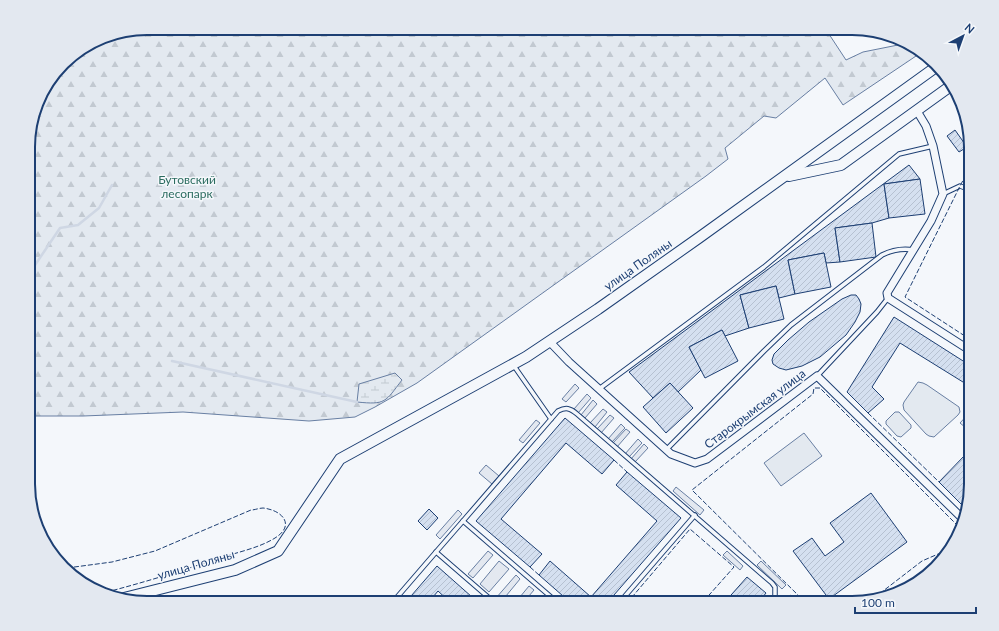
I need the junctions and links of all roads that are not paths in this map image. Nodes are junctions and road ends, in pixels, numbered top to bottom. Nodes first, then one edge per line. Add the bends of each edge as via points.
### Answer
1 (932, 70) edge
2 (947, 88) edge
3 (916, 111) junction
4 (933, 146) junction
5 (785, 177) junction
6 (964, 187) edge
7 (943, 194) junction
8 (914, 250) junction
9 (888, 298) junction
10 (550, 341) junction
11 (964, 347) edge
12 (513, 364) junction
13 (817, 376) junction
14 (599, 389) junction
15 (551, 419) junction
16 (666, 450) junction
17 (695, 515) junction
18 (959, 515) edge
19 (463, 521) junction
20 (436, 552) junction
21 (135, 595) edge
22 (398, 596) edge
23 (487, 596) edge
24 (550, 596) edge
25 (626, 596) edge
26 (775, 596) edge

1 - 5 main road, улица Поляны
2 - 3 main road
3 - 4 street via 926,126
3 - 5 main road via 842,165
4 - 7 street
4 - 14 lane via 899,154 764,267
5 - 10 main road, улица Поляны
6 - 7 lane via 960,186
7 - 8 street
8 - 9 street via 887,293
8 - 16 lane via 890,251 882,255 792,325
9 - 11 street
9 - 13 lane
10 - 12 main road, улица Поляны
10 - 14 street, Старокрымская улица
12 - 15 lane
12 - 21 main road, улица Поляны via 340,459 278,551 235,570
13 - 16 street, Старокрымская улица via 707,459 695,463 678,458
13 - 18 street, Старокрымская улица
14 - 16 street, Старокрымская улица
15 - 17 lane via 558,411 572,409
15 - 19 lane
17 - 25 lane
17 - 26 lane via 772,583
19 - 20 lane
19 - 24 lane
20 - 22 lane
20 - 23 lane

